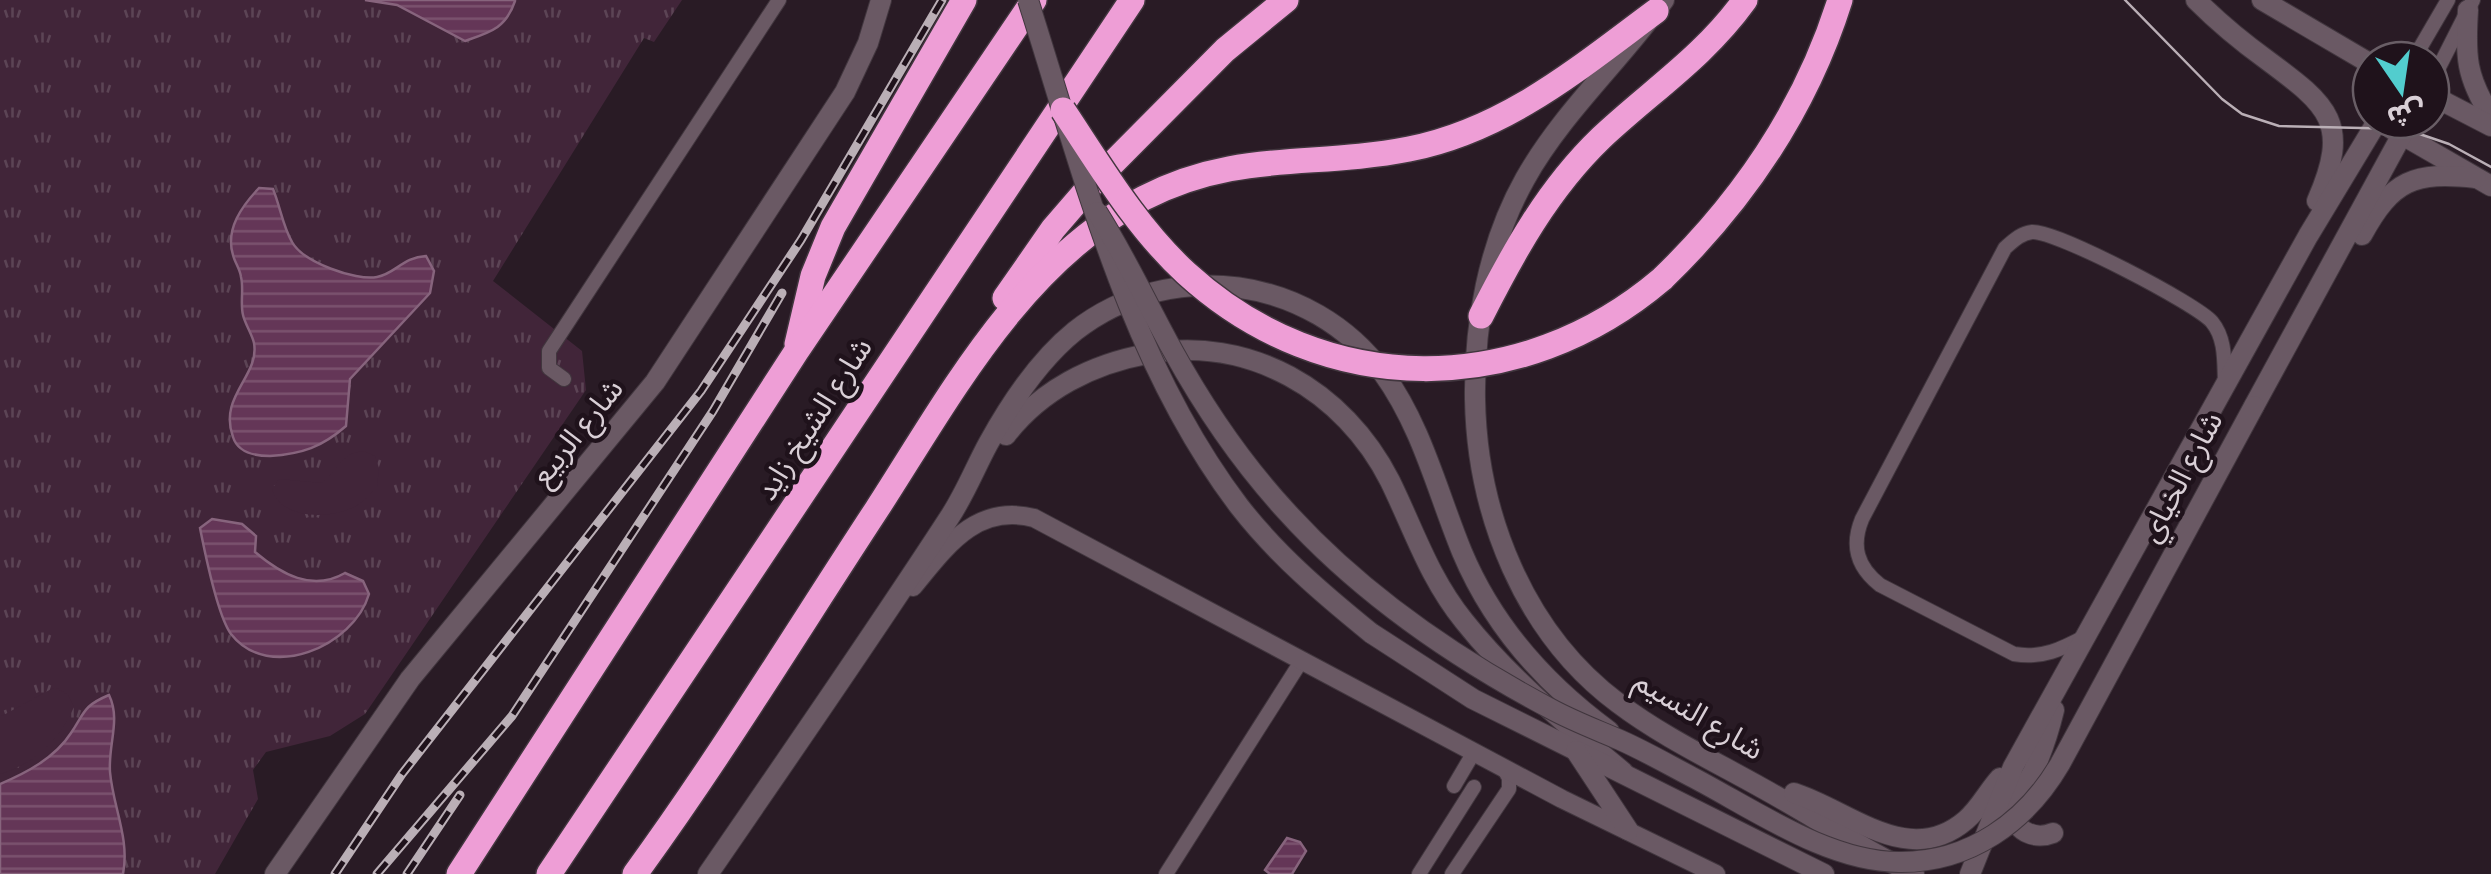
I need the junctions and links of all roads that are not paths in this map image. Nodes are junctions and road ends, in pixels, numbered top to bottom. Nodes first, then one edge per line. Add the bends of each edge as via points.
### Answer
1 (779, 0) edge
2 (882, 0) edge
3 (964, 0) edge
4 (1031, 0) edge
5 (1132, 0) edge
6 (1286, 0) edge
7 (1746, 0) edge
8 (1840, 0) edge
9 (2196, 0) edge
10 (2262, 0) edge
11 (2448, 0) edge
12 (1660, 5) edge
13 (2471, 5) edge
14 (2425, 40) edge
15 (2451, 44) edge
16 (2351, 52) edge
17 (2451, 105) edge
18 (1064, 110) junction
19 (2491, 116) edge
20 (2491, 126) edge
21 (2366, 140) edge
22 (2399, 140) edge
23 (2423, 140) edge
24 (2484, 182) edge
25 (1097, 212) junction
26 (2308, 236) junction
27 (2312, 299) junction
28 (1481, 316) junction
29 (796, 352) junction
30 (968, 369) junction
31 (564, 379) dead end
32 (2225, 386) junction
33 (973, 475) junction
34 (886, 613) junction
35 (2086, 635) junction
36 (1302, 660) junction
37 (2060, 683) junction
38 (1622, 741) junction
39 (1574, 749) junction
40 (1474, 752) junction
41 (2013, 767) junction
42 (1504, 768) junction
43 (1623, 772) junction
44 (1454, 786) dead end
45 (1474, 787) dead end
46 (1766, 790) junction
47 (1628, 830) junction
48 (666, 833) junction
49 (2053, 833) dead end
50 (1847, 836) junction
51 (275, 874) edge
52 (459, 874) edge
53 (549, 874) edge
54 (635, 874) edge
55 (649, 874) edge
56 (708, 874) edge
57 (1166, 874) edge
58 (1419, 874) edge
59 (1452, 874) edge
60 (1716, 874) edge
61 (1824, 874) edge
62 (1867, 874) edge
63 (1914, 874) edge
64 (1970, 874) edge

1 - 31 street via 549,351 550,368
2 - 51 main road, شارع الربيع via 846,92 673,358 385,712
3 - 29 highway via 832,228 805,300
4 - 18 main road, bridge
4 - 29 highway, شارع الشيخ زايد
5 - 53 highway, شارع الشيخ زايد
6 - 30 highway via 1226,50 1072,206 1001,303
7 - 28 highway via 1693,61 1562,181
8 - 18 highway, bridge via 1803,93 1764,160 1662,279 1595,327 1492,364 1409,369 1328,355 1228,308 1184,272 1126,204
9 - 26 main road via 2308,91 2329,120 2331,166
10 - 16 main road
11 - 14 street
12 - 28 main road, شارع النسيم via 1524,180 1492,258
12 - 30 highway via 1548,91 1480,128 1407,150 1244,164 1147,197 1062,255
13 - 15 street
13 - 19 main road via 2467,68
17 - 20 main road
18 - 25 main road, bridge
21 - 26 main road, شارع الخياي
22 - 27 main road, شارع الخياي
23 - 24 main road
24 - 27 main road via 2425,176 2394,190 2335,278
25 - 38 main road, bridge via 1205,406 1310,536 1376,596 1469,662
25 - 39 main road, bridge via 1150,350 1213,468 1285,558 1371,632 1438,678
26 - 32 main road, شارع الخياي
27 - 38 main road, شارع الخياي, bridge via 2050,780 2026,810 1978,844 1903,862 1845,854
28 - 46 main road, شارع النسيم via 1475,383 1479,451 1494,518 1532,608 1615,701
29 - 52 highway, شارع الشيخ زايد
30 - 48 highway
32 - 35 main road, شارع الخياي
32 - 35 street via 2221,337 2194,307 2060,237 2030,232 2005,248 1862,519 1857,556 1880,585 2014,654 2052,653
33 - 34 main road
33 - 38 main road, bridge via 1006,416 1060,346 1107,310 1201,284 1240,286 1297,303 1347,334 1396,394 1497,618 1544,677
33 - 43 main road via 1031,407 1110,363 1198,351 1238,356 1288,374 1334,406 1363,439 1433,578 1465,623
34 - 36 street via 970,526 1001,514 1023,515
34 - 56 main road
35 - 37 main road, شارع الخياي
36 - 40 street
36 - 57 street
37 - 41 main road, شارع الخياي
37 - 49 main road via 2043,747 2015,808 2016,821 2029,835
39 - 43 main road
39 - 47 main road
40 - 42 street
40 - 44 street
41 - 46 main road via 1960,826 1917,840 1885,835 1796,794
41 - 64 main road, شارع الخياي
42 - 47 street
42 - 59 street via 1509,789
43 - 61 main road
45 - 58 street
46 - 50 main road, شارع النسيم
47 - 60 street
48 - 54 highway
48 - 55 highway
50 - 62 street
50 - 63 main road, شارع النسيم

